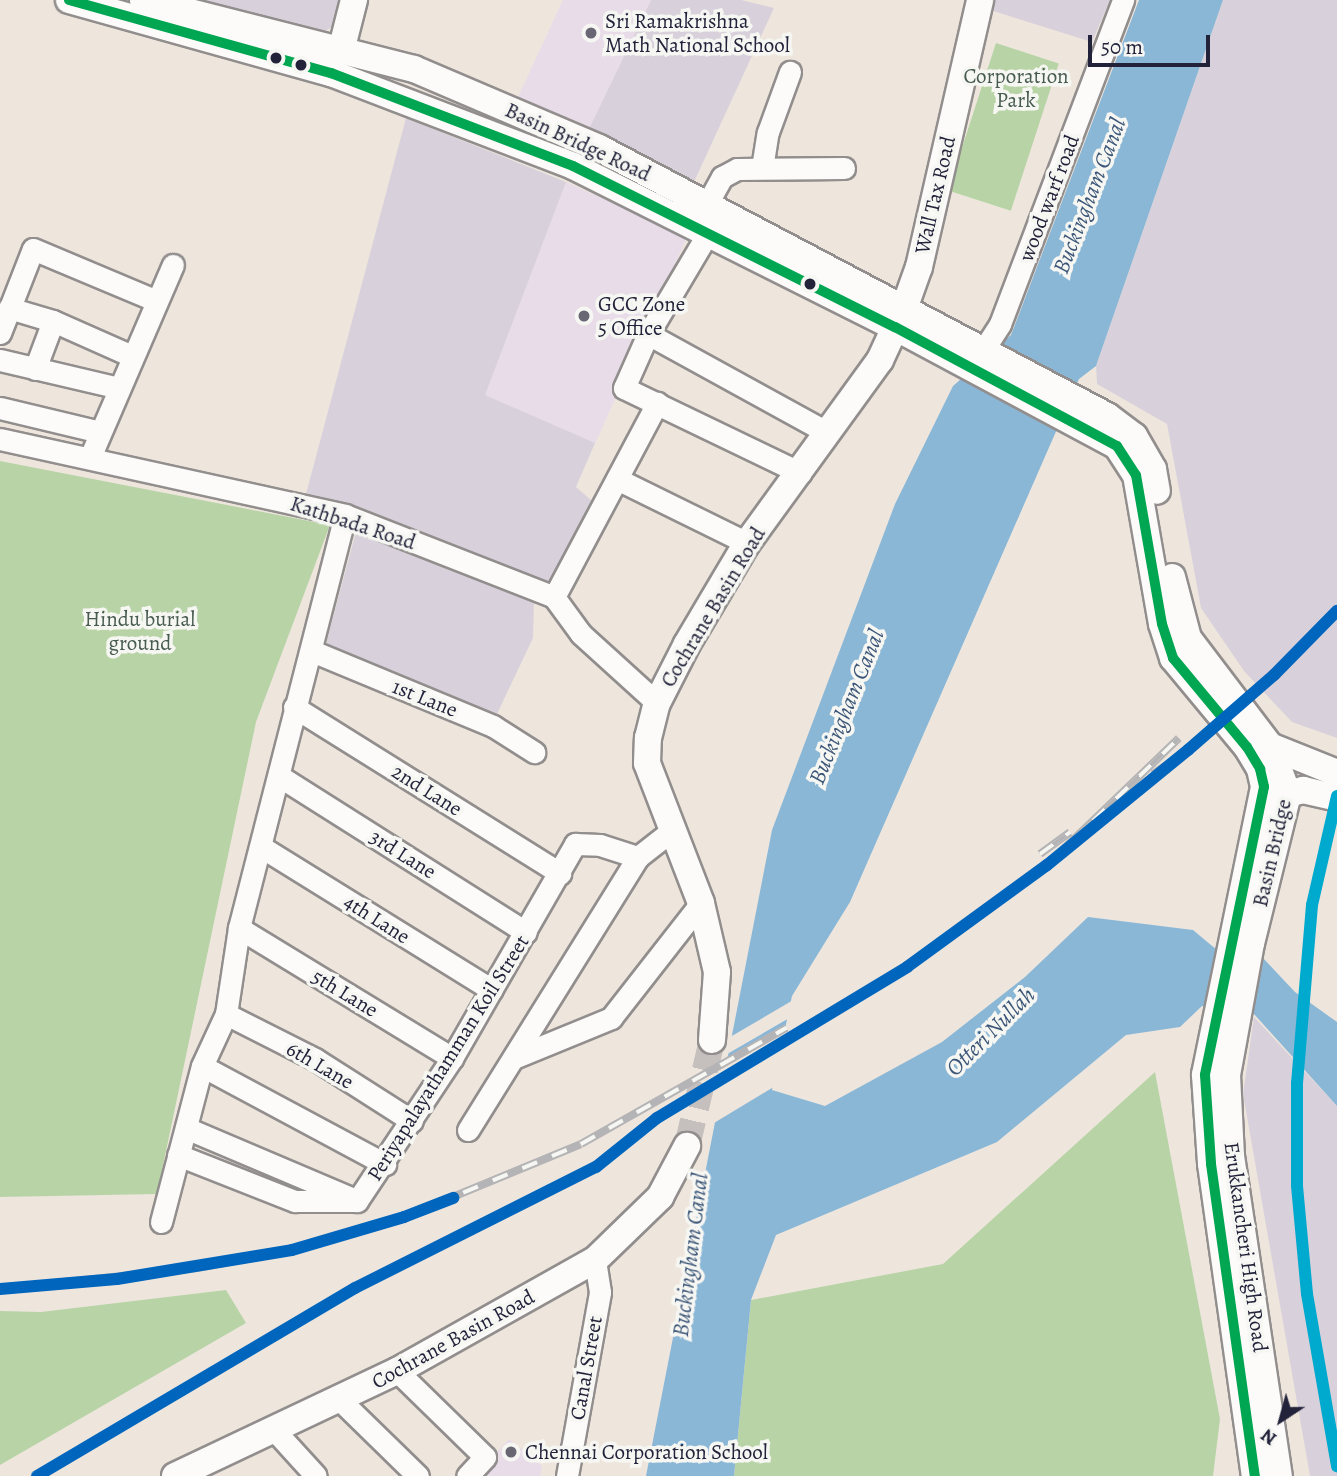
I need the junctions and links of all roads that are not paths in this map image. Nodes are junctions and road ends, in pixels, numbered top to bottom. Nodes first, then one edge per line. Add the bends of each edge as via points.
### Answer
1 (69, 0) edge
2 (143, 0) edge
3 (354, 0) edge
4 (963, 0) edge
5 (980, 0) edge
6 (1123, 0) edge
7 (342, 47) junction
8 (790, 72) dead end
9 (599, 148) junction
10 (762, 167) junction
11 (844, 169) dead end
12 (589, 173) junction
13 (707, 204) junction
14 (708, 233) junction
15 (173, 265) dead end
16 (157, 301) junction
17 (9, 308) junction
18 (892, 313) junction
19 (53, 321) junction
20 (0, 333) edge
21 (648, 334) junction
22 (132, 356) junction
23 (977, 358) junction
24 (0, 360) edge
25 (35, 369) junction
26 (119, 388) junction
27 (657, 403) junction
28 (0, 408) edge
29 (100, 432) junction
30 (826, 432) junction
31 (0, 439) edge
32 (91, 455) junction
33 (801, 473) junction
34 (617, 479) junction
35 (345, 515) junction
36 (747, 543) junction
37 (554, 597) junction
38 (312, 652) junction
39 (657, 703) junction
40 (294, 707) junction
41 (1259, 742) junction
42 (534, 752) dead end
43 (279, 776) junction
44 (1329, 783) edge
45 (1287, 794) junction
46 (670, 832) junction
47 (263, 848) junction
48 (638, 857) junction
49 (560, 873) junction
50 (701, 903) junction
51 (239, 928) junction
52 (526, 932) junction
53 (1241, 942) junction
54 (492, 990) junction
55 (226, 1014) junction
56 (1225, 1015) junction
57 (712, 1040) tunnel mouth
58 (516, 1056) junction
59 (452, 1058) junction
60 (202, 1066) junction
61 (412, 1121) junction
62 (186, 1128) junction
63 (468, 1130) dead end
64 (687, 1146) tunnel mouth
65 (178, 1155) junction
66 (385, 1164) junction
67 (357, 1201) junction
68 (160, 1222) dead end
69 (595, 1260) junction
70 (397, 1371) junction
71 (340, 1400) junction
72 (276, 1432) junction
73 (189, 1473) edge
74 (307, 1473) edge
75 (418, 1476) edge
76 (467, 1476) edge
77 (567, 1476) edge
78 (1255, 1476) edge
79 (1279, 1476) edge

1 - 12 main road, Basin Bridge Road via 331,73
2 - 7 main road, Basin Bridge Road
3 - 7 main road
4 - 18 main road, Wall Tax Road
5 - 18 main road, Wall Tax Road via 919,267
6 - 23 street, wood warf road via 1000,324
7 - 9 main road, Basin Bridge Road via 414,69
8 - 10 street via 768,132
9 - 12 main road
9 - 13 main road, Basin Bridge Road
10 - 11 street
10 - 13 street via 737,169 722,177
12 - 14 main road, Basin Bridge Road
13 - 18 main road, Basin Bridge Road
14 - 18 main road, Basin Bridge Road
14 - 21 street
15 - 16 street
16 - 17 street via 33,249
16 - 22 street
17 - 19 street
17 - 20 street
18 - 23 main road, Basin Bridge
18 - 30 main road, Cochrane Basin Road via 880,360
19 - 22 street
19 - 25 street
21 - 27 street via 624,388
21 - 30 street
22 - 26 street
23 - 41 main road, Basin Bridge via 1103,425 1134,436 1153,469 1177,604 1188,638 1210,689
24 - 25 street
25 - 26 street
26 - 29 street
27 - 33 street
27 - 34 street
28 - 29 street
29 - 32 street
30 - 33 main road, Cochrane Basin Road
31 - 32 street, Kathbada Road
32 - 35 street, Kathbada Road
33 - 36 main road, Cochrane Basin Road
34 - 36 street
34 - 37 street
35 - 37 street, Kathbada Road
35 - 38 street
36 - 39 main road, Cochrane Basin Road
37 - 39 street via 581,634
38 - 40 street
38 - 42 street, 1st Lane via 493,726
39 - 46 main road, Cochrane Basin Road via 647,763
40 - 43 street
40 - 49 street, 2nd Lane
41 - 44 main road
41 - 45 main road, Basin Bridge
41 - 53 main road, Basin Bridge via 1264,802
43 - 47 street
43 - 52 street, 3rd Lane
44 - 45 main road
45 - 53 main road, Basin Bridge
46 - 48 street
46 - 50 main road, Cochrane Basin Road
47 - 51 street
47 - 54 street, 4th Lane
48 - 49 street, Periyapalayathamman Koil Street via 600,845 575,844
48 - 58 street
49 - 52 street, Periyapalayathamman Koil Street
50 - 57 main road, Cochrane Basin Road via 717,972
50 - 58 street via 611,1018
51 - 55 street
51 - 59 street, 5th Lane
52 - 54 street, Periyapalayathamman Koil Street
53 - 56 main road, Basin Bridge
54 - 59 street, Periyapalayathamman Koil Street
55 - 60 street
55 - 61 street, 6th Lane via 315,1059
56 - 78 main road, Erukkancheri High Road via 1205,1075 1211,1164
56 - 79 main road, Erukkancheri High Road via 1231,1156
58 - 63 street
59 - 61 street, Periyapalayathamman Koil Street
60 - 62 street
60 - 66 street
61 - 66 street, Periyapalayathamman Koil Street
62 - 65 street
62 - 67 street
64 - 69 main road, Cochrane Basin Road via 660,1197
65 - 67 street, Periyapalayathamman Koil Street via 295,1201
65 - 68 street
66 - 67 street, Periyapalayathamman Koil Street
69 - 70 main road, Cochrane Basin Road
69 - 77 street, Canal Street via 600,1292
70 - 71 main road, Cochrane Basin Road
70 - 76 street via 485,1457
71 - 72 main road, Cochrane Basin Road
71 - 75 street
72 - 73 main road, Cochrane Basin Road
72 - 74 street

